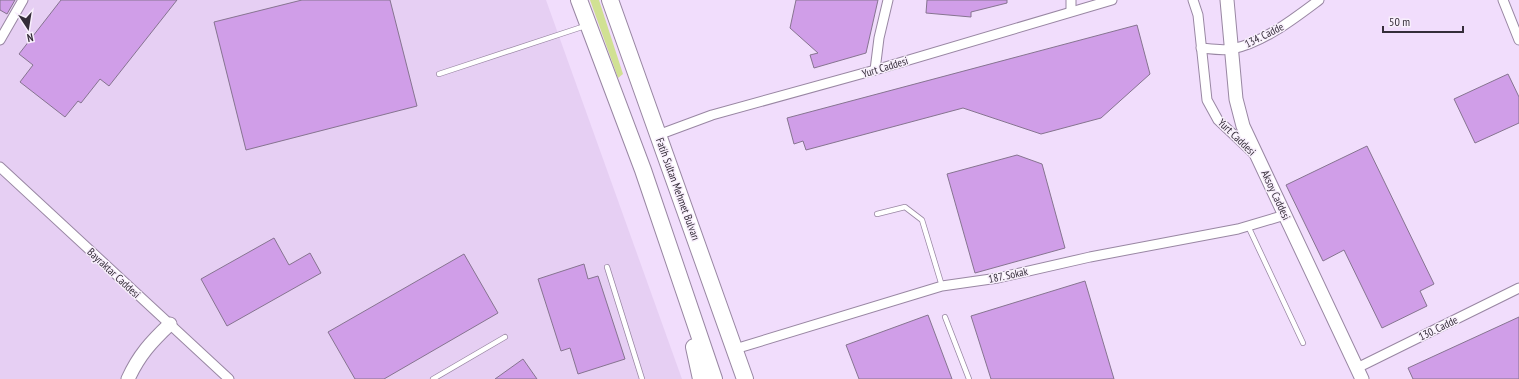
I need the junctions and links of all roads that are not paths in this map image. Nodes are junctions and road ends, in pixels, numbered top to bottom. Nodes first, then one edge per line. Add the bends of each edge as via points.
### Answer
1 (23, 0) edge
2 (579, 0) edge
3 (610, 0) edge
4 (888, 0) edge
5 (1071, 0) edge
6 (1112, 0) edge
7 (1193, 0) edge
8 (1227, 0) edge
9 (1319, 0) edge
10 (1502, 0) edge
11 (1071, 11) junction
12 (589, 25) junction
13 (0, 40) edge
14 (1519, 40) edge
15 (1201, 48) junction
16 (1231, 49) junction
17 (875, 70) junction
18 (439, 74) dead end
19 (658, 135) junction
20 (1259, 158) junction
21 (0, 167) edge
22 (877, 214) dead end
23 (1285, 215) junction
24 (1248, 226) junction
25 (607, 268) dead end
26 (942, 286) junction
27 (1519, 288) edge
28 (689, 306) junction
29 (945, 317) dead end
30 (170, 324) junction
31 (505, 337) dead end
32 (1303, 344) dead end
33 (735, 349) junction
34 (1360, 374) edge
35 (128, 379) edge
36 (229, 379) edge
37 (433, 379) edge
38 (642, 379) edge
39 (701, 379) edge
40 (714, 379) edge
41 (745, 379) edge
42 (968, 379) edge

1 - 13 street
2 - 12 highway
3 - 19 highway, Fatih Sultan Mehmet Bulvarı
4 - 17 street
5 - 11 street
6 - 11 street, Yurt Caddesi
7 - 15 street, Yurt Caddesi via 1198,15
8 - 16 street, Aksoy Caddesi
9 - 16 street, 134. Cadde via 1289,22 1248,44
10 - 14 street
11 - 17 street, Yurt Caddesi
12 - 18 lane
12 - 28 highway via 643,170
15 - 16 street, 134. Cadde
15 - 20 street, Yurt Caddesi via 1207,100 1212,110 1218,120
16 - 20 street, Aksoy Caddesi via 1239,113
17 - 19 street, Yurt Caddesi via 712,115
19 - 33 highway, Fatih Sultan Mehmet Bulvarı
20 - 23 street, Aksoy Caddesi
21 - 30 street, Bayraktar Caddesi
22 - 26 lane via 905,207 922,220
23 - 24 street, 187. Sokak
23 - 34 street, Aksoy Caddesi
24 - 26 street, 187. Sokak via 998,278
24 - 32 lane
25 - 38 lane
26 - 33 street, 187. Sokak
27 - 34 street, 130. Cadde
28 - 39 highway via 695,358
28 - 40 highway
29 - 42 lane
30 - 35 street via 148,344
30 - 36 street, Bayraktar Caddesi
31 - 37 lane
33 - 41 highway, Fatih Sultan Mehmet Bulvarı

